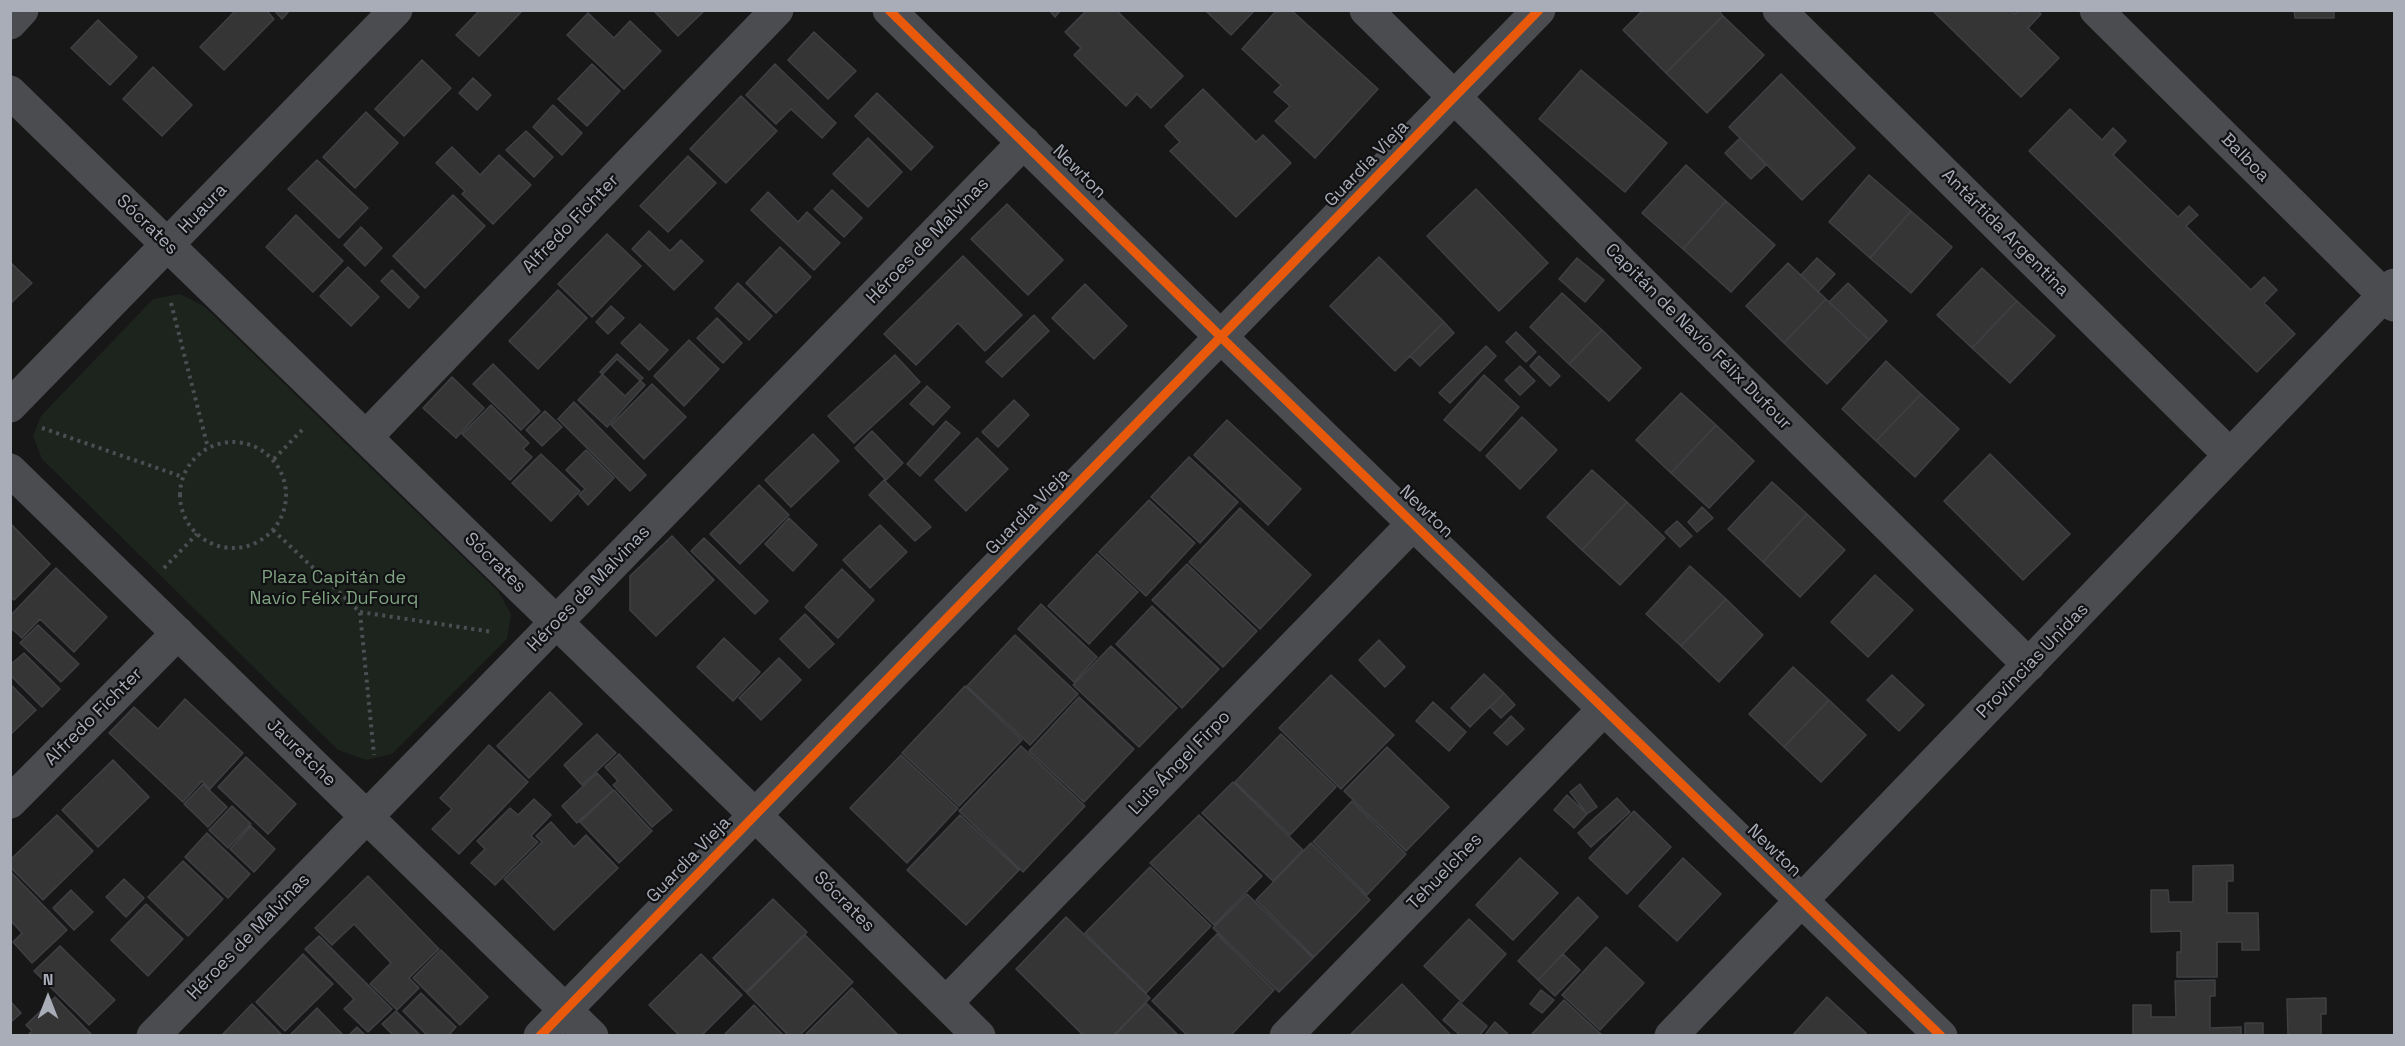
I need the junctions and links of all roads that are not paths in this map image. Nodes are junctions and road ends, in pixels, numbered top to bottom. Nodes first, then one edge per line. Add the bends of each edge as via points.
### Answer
1 (22, 10) edge
2 (396, 10) edge
3 (777, 10) edge
4 (889, 10) edge
5 (1366, 10) edge
6 (1539, 10) edge
7 (1779, 10) edge
8 (2096, 10) edge
9 (10, 23) edge
10 (10, 92) edge
11 (1456, 96) junction
12 (1024, 142) junction
13 (164, 249) junction
14 (2391, 295) edge
15 (1221, 337) junction
16 (21, 416) edge
17 (366, 437) junction
18 (2230, 455) junction
19 (10, 470) edge
20 (1414, 523) junction
21 (548, 631) junction
22 (178, 633) junction
23 (2029, 665) junction
24 (1604, 709) junction
25 (10, 802) edge
26 (373, 810) junction
27 (755, 815) junction
28 (1802, 902) junction
29 (946, 1003) junction
30 (565, 1009) junction
31 (153, 1035) edge
32 (540, 1035) edge
33 (592, 1035) edge
34 (979, 1035) edge
35 (1286, 1035) edge
36 (1671, 1035) edge
37 (1941, 1035) edge

1 - 9 street
2 - 13 street, Huaura
3 - 17 street, Alfredo Fichter
4 - 12 street, Newton
5 - 11 street, Capitán de Navío Félix Dufour
6 - 11 street, Guardia Vieja
7 - 18 street, Antártida Argentina
8 - 14 street, Balboa
10 - 13 street, Sócrates
11 - 15 street, Guardia Vieja
11 - 23 street, Capitán de Navío Félix Dufour
12 - 15 street, Newton
12 - 21 street, Héroes de Malvinas
13 - 16 street, Huaura
13 - 17 street, Sócrates
14 - 18 street, Provincias Unidas
15 - 20 street, Newton
15 - 27 street, Guardia Vieja
17 - 21 street, Sócrates
18 - 23 street, Provincias Unidas
19 - 22 street, Jauretche
20 - 24 street, Newton
20 - 29 street, Luis Ángel Firpo
21 - 26 street, Héroes de Malvinas
21 - 27 street, Sócrates
22 - 25 street, Alfredo Fichter
22 - 26 street, Jauretche
23 - 28 street, Provincias Unidas
24 - 28 street, Newton
24 - 35 street, Tehuelches
26 - 30 street, Jauretche
26 - 31 street, Héroes de Malvinas
27 - 29 street, Sócrates
27 - 30 street, Guardia Vieja
28 - 36 street, Provincias Unidas
28 - 37 street, Newton
29 - 34 street, Sócrates
30 - 32 street, Guardia Vieja
30 - 33 street, Jauretche

